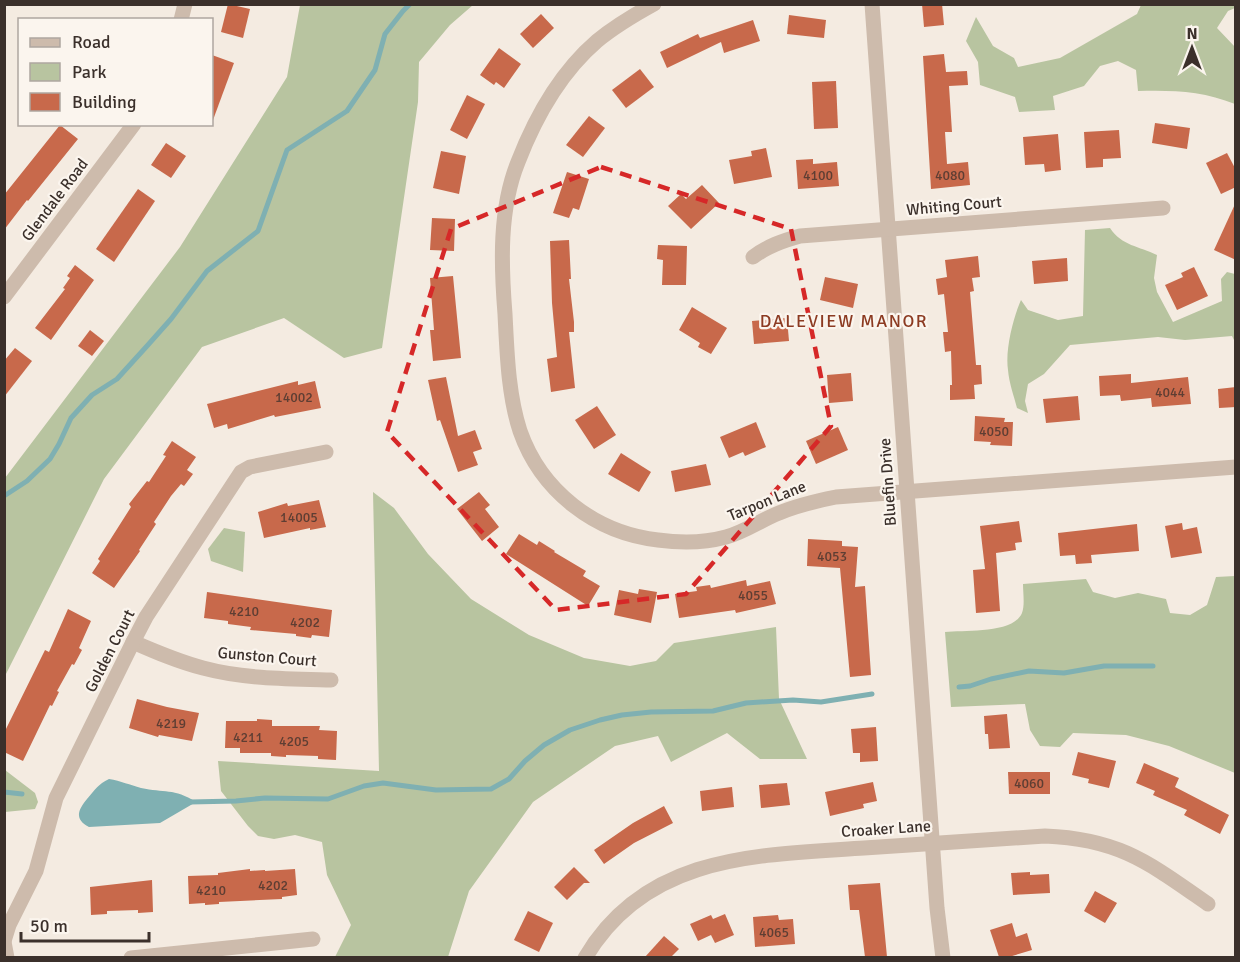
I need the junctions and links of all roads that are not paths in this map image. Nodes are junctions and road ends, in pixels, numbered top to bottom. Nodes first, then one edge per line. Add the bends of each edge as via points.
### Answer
1 (654, 4) edge
2 (872, 4) edge
3 (132, 126) edge
4 (1163, 208) dead end
5 (888, 230) junction
6 (753, 257) dead end
7 (4, 297) edge
8 (326, 452) dead end
9 (1236, 467) edge
10 (907, 491) junction
11 (133, 642) junction
12 (331, 680) dead end
13 (933, 844) junction
14 (1208, 904) dead end
15 (313, 939) dead end
16 (4, 942) edge
17 (7, 957) edge
18 (138, 957) edge
19 (585, 957) edge
20 (943, 957) edge

1 - 10 street, Tarpon Lane via 597,42 564,78 530,134 508,194 503,285 508,361 514,406 531,456 563,497 583,514 603,525 657,540 685,542 725,537 806,503
2 - 5 street, Bluefin Drive
3 - 7 street, Glendale Road
4 - 5 street, Whiting Court
5 - 6 street, Whiting Court via 800,236 774,244
5 - 10 street, Bluefin Drive
8 - 11 street, Golden Court via 241,472
9 - 10 street, Tarpon Lane
10 - 13 street, Bluefin Drive
11 - 12 street, Gunston Court via 204,669
11 - 16 street, Golden Court via 56,798 36,871
13 - 14 street, Croaker Lane via 1045,836 1104,843 1143,860
13 - 19 street, Croaker Lane via 765,855 694,869 667,880 635,902 604,931
13 - 20 street, Bluefin Drive
15 - 18 street
16 - 17 street, Golden Court

